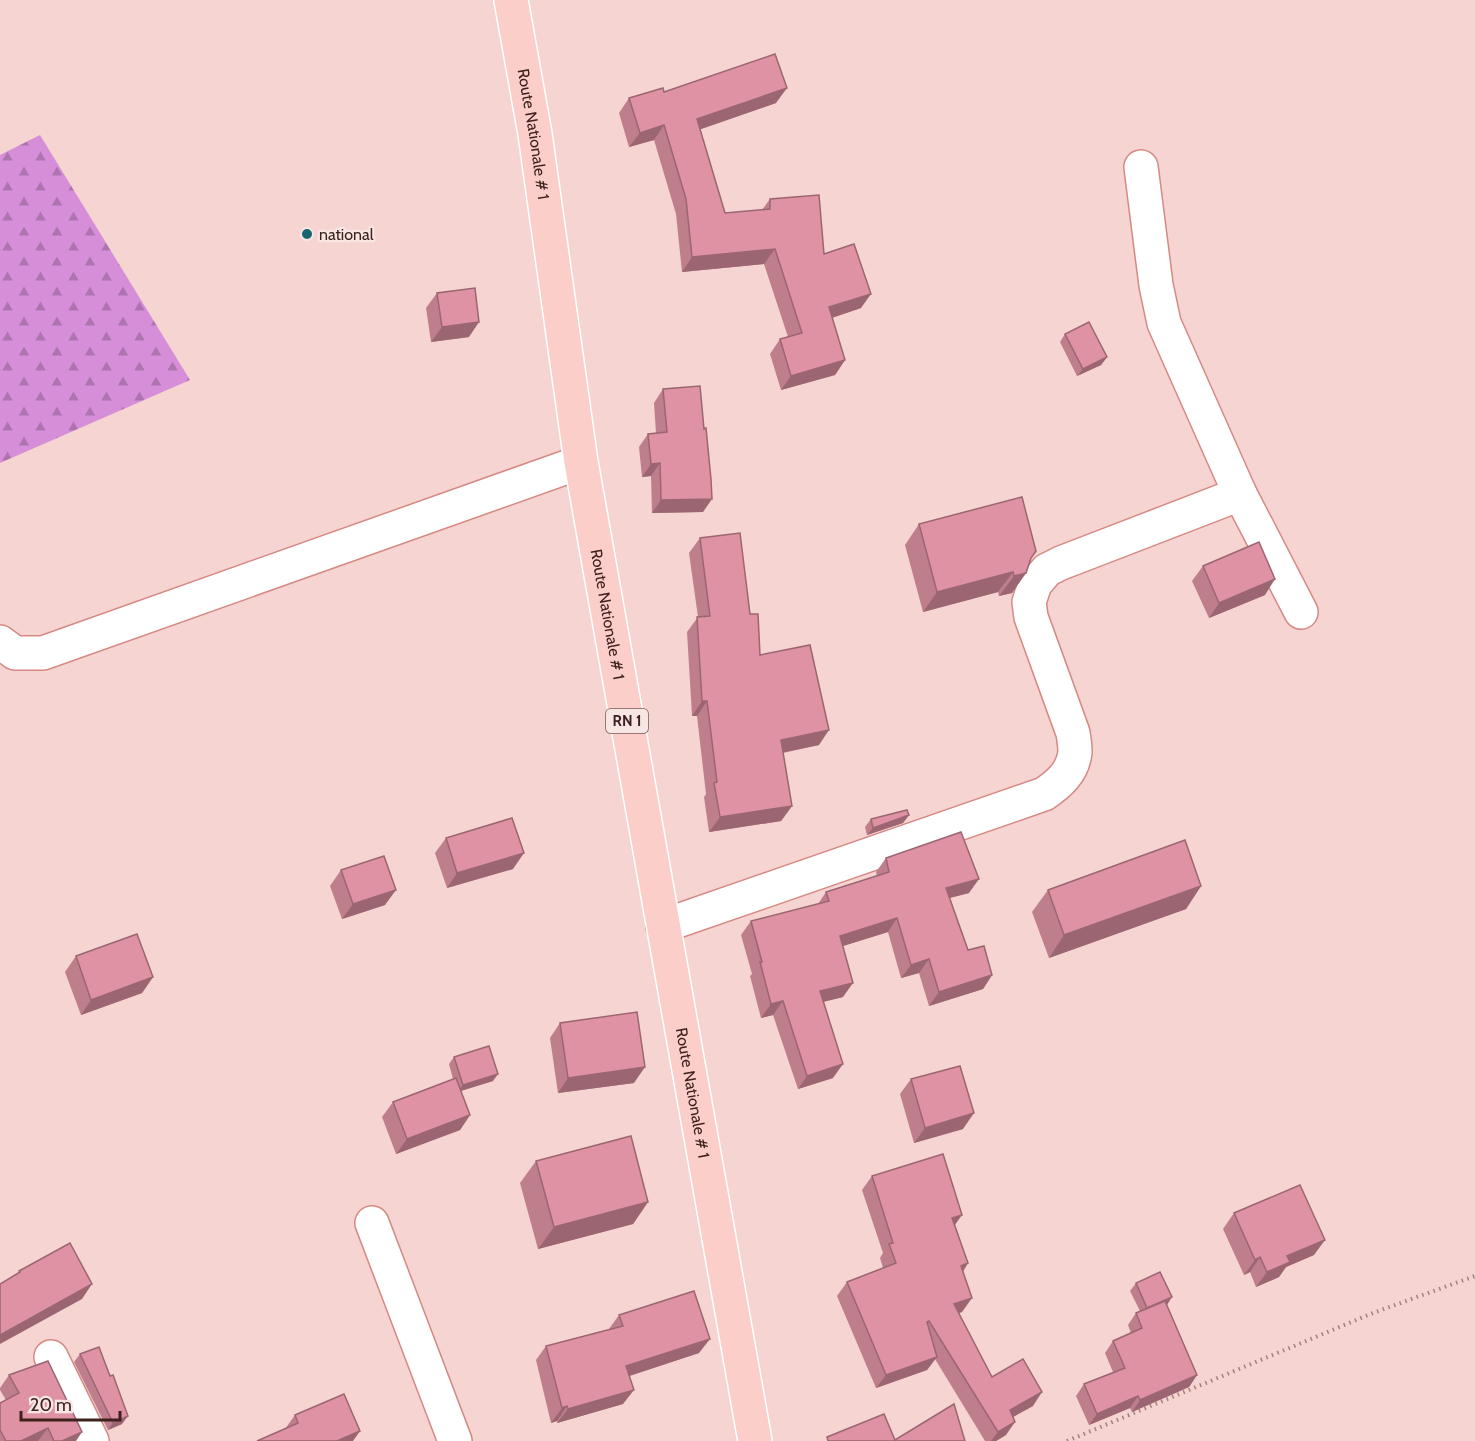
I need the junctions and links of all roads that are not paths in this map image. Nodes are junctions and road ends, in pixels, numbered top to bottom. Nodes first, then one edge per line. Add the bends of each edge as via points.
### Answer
1 (511, 0) edge
2 (1141, 167) dead end
3 (581, 462) junction
4 (1240, 494) junction
5 (1301, 612) dead end
6 (0, 642) edge
7 (663, 926) junction
8 (372, 1223) dead end
9 (51, 1357) dead end
10 (92, 1441) edge
11 (455, 1441) edge
12 (755, 1441) edge

1 - 3 main road, Route Nationale # 1 / RN 1 via 535,134
2 - 4 street via 1155,285 1164,323
3 - 6 street via 43,653 15,653
3 - 7 main road, Route Nationale # 1 / RN 1
4 - 5 street
4 - 7 street via 1061,563 1047,570 1035,585 1029,602 1031,617 1073,733 1075,753 1059,784 1044,794
7 - 12 main road, Route Nationale # 1 / RN 1
8 - 11 street
9 - 10 street

